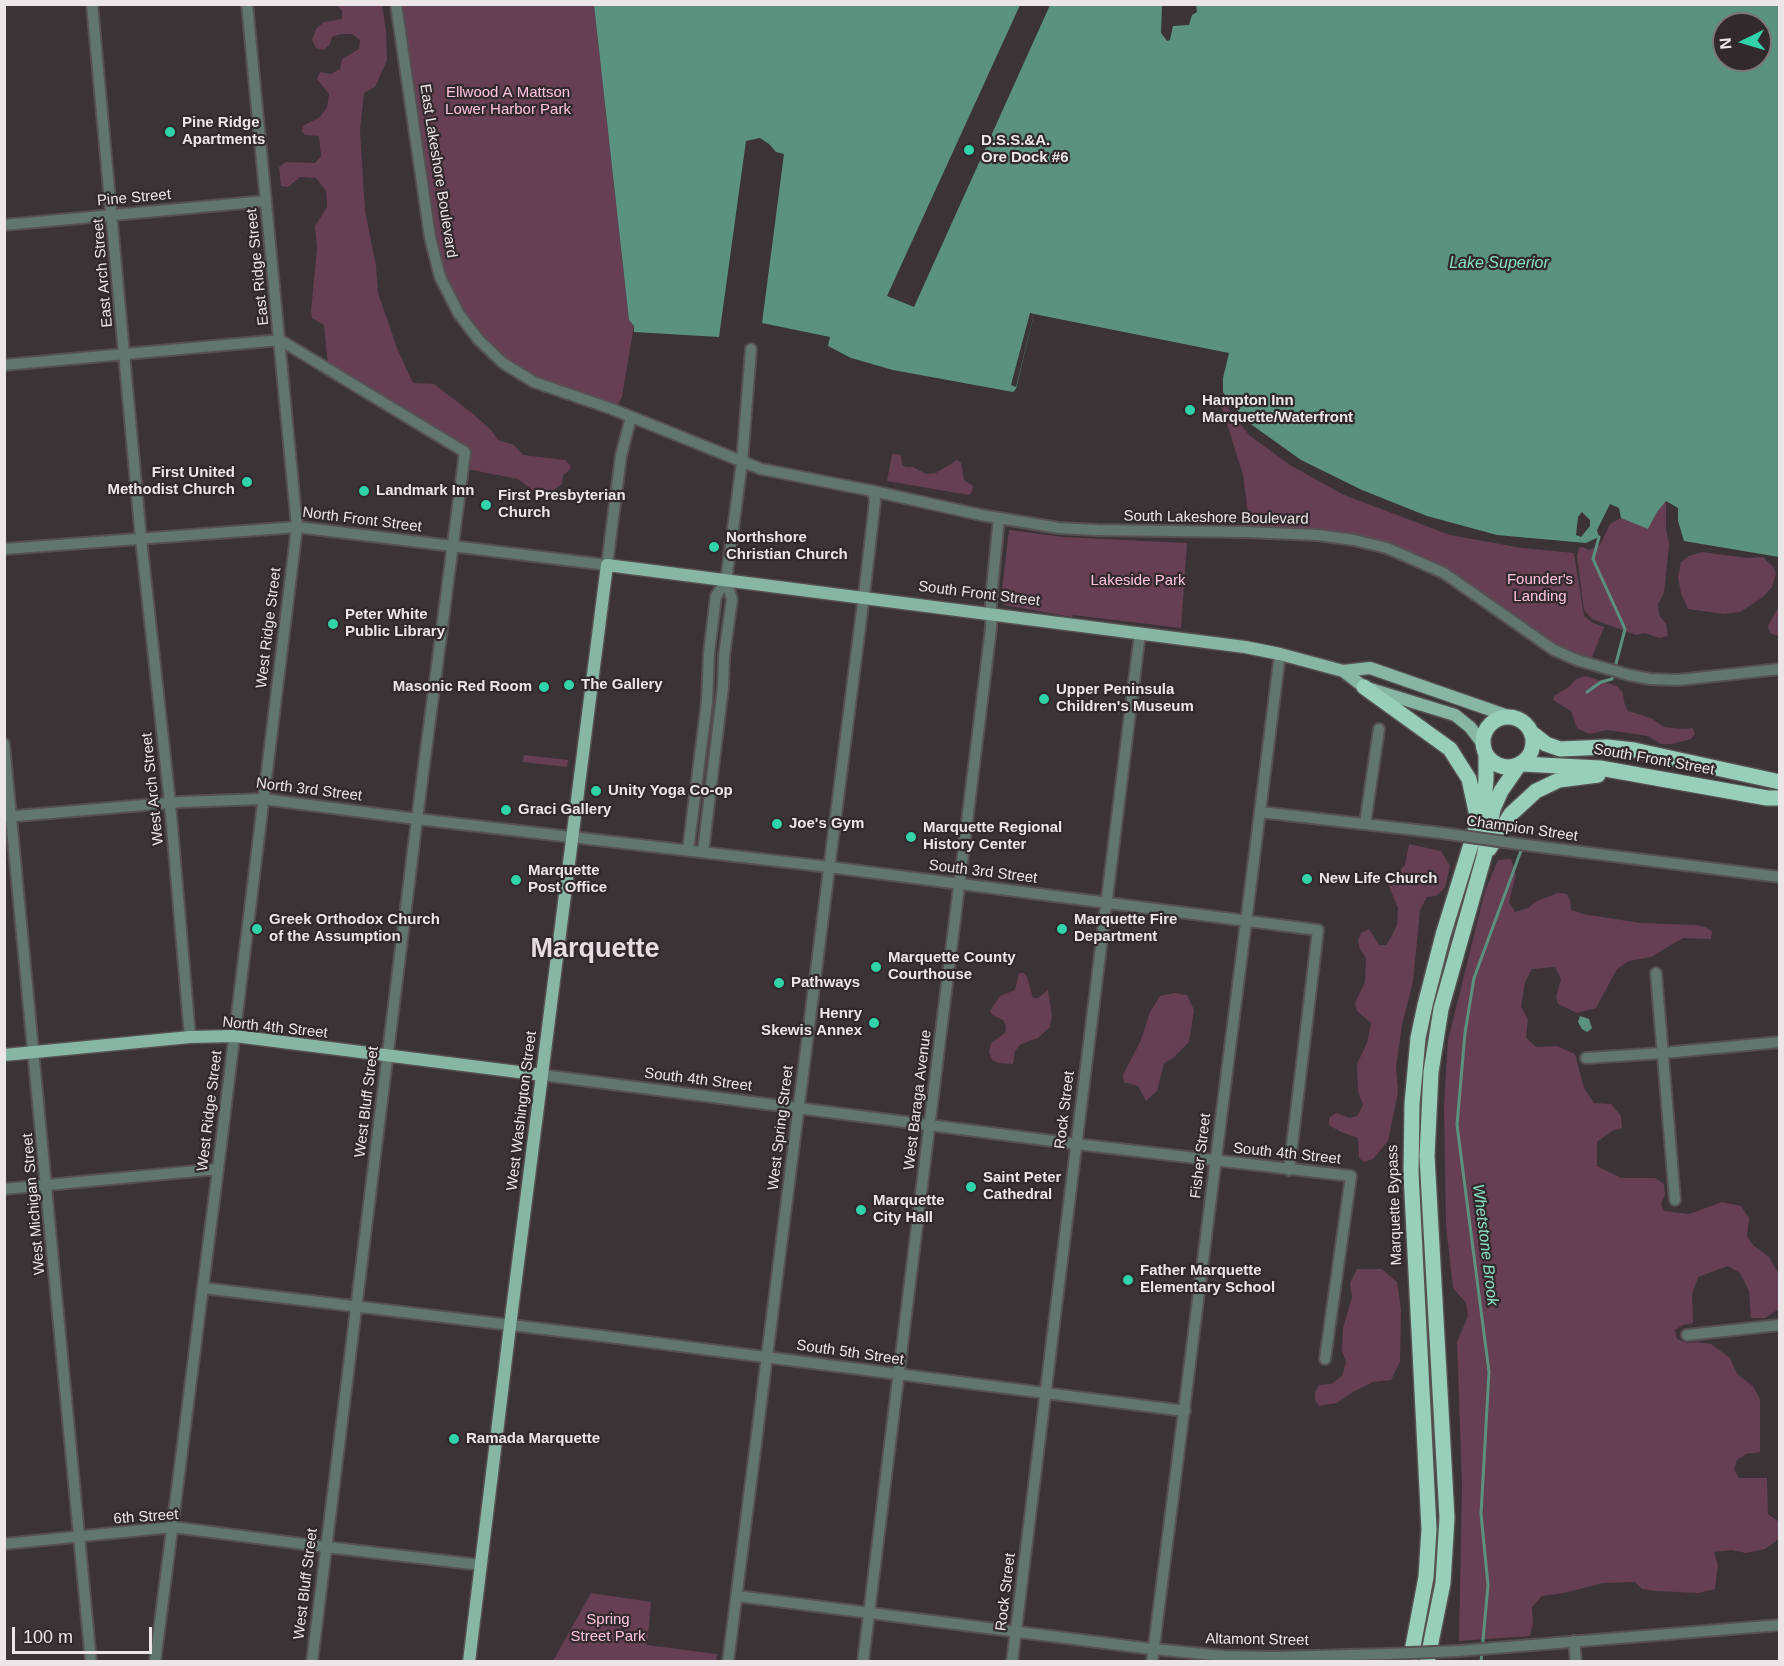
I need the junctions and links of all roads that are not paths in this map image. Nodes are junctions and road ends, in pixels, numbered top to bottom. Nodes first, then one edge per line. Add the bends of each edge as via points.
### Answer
1 (92, 4) edge
2 (248, 4) edge
3 (396, 4) edge
4 (266, 201) junction
5 (112, 215) junction
6 (4, 225) edge
7 (280, 340) junction
8 (751, 349) dead end
9 (125, 353) junction
10 (4, 365) edge
11 (631, 417) junction
12 (742, 462) junction
13 (873, 490) junction
14 (999, 518) junction
15 (297, 527) junction
16 (141, 539) junction
17 (453, 546) junction
18 (4, 549) edge
19 (608, 565) junction
20 (726, 580) junction
21 (864, 598) junction
22 (991, 613) junction
23 (1140, 633) junction
24 (1280, 654) junction
25 (1779, 669) edge
26 (1343, 670) junction
27 (1364, 687) junction
28 (1508, 716) junction
29 (1379, 729) dead end
30 (1532, 733) junction
31 (4, 744) edge
32 (1484, 750) junction
33 (1520, 765) junction
34 (1623, 773) junction
35 (1779, 782) edge
36 (1779, 798) edge
37 (263, 799) junction
38 (170, 803) junction
39 (1260, 812) junction
40 (8, 817) edge
41 (417, 819) junction
42 (1365, 824) junction
43 (1477, 824) junction
44 (573, 837) junction
45 (688, 850) junction
46 (703, 852) junction
47 (1484, 857) junction
48 (829, 867) junction
49 (1779, 877) edge
50 (960, 885) junction
51 (1106, 903) junction
52 (1245, 921) junction
53 (1656, 973) dead end
54 (235, 1036) junction
55 (190, 1037) junction
56 (1779, 1042) edge
57 (34, 1052) junction
58 (1663, 1053) junction
59 (4, 1055) edge
60 (388, 1056) junction
61 (1586, 1058) dead end
62 (542, 1075) junction
63 (799, 1108) junction
64 (930, 1125) junction
65 (1076, 1144) junction
66 (1215, 1161) junction
67 (218, 1169) junction
68 (1289, 1170) junction
69 (47, 1185) junction
70 (4, 1189) edge
71 (1675, 1200) dead end
72 (203, 1288) junction
73 (357, 1305) junction
74 (1779, 1325) edge
75 (510, 1326) junction
76 (1687, 1335) dead end
77 (767, 1357) junction
78 (1325, 1359) dead end
79 (899, 1375) junction
80 (1046, 1394) junction
81 (1185, 1412) junction
82 (173, 1527) junction
83 (79, 1538) junction
84 (4, 1544) edge
85 (326, 1547) junction
86 (481, 1565) junction
87 (737, 1596) junction
88 (869, 1614) junction
89 (1779, 1625) edge
90 (1016, 1631) junction
91 (1574, 1641) junction
92 (1154, 1649) junction
93 (91, 1662) edge
94 (155, 1662) edge
95 (312, 1662) edge
96 (469, 1662) edge
97 (728, 1662) edge
98 (863, 1662) edge
99 (1012, 1662) edge
100 (1152, 1662) edge
101 (1410, 1662) edge
102 (1427, 1662) edge
103 (1576, 1662) edge

1 - 5 street, East Arch Street
2 - 4 street, East Ridge Street
3 - 11 street, East Lakeshore Boulevard via 430,237 440,277 459,314 503,363 534,382
4 - 5 street, Pine Street
4 - 7 street, East Ridge Street
5 - 6 street, Pine Street
5 - 9 street, East Arch Street
7 - 9 street
7 - 15 street, East Ridge Street
7 - 17 street, West Bluff Street via 465,452
8 - 12 street
9 - 10 street
9 - 16 street, East Arch Street
11 - 12 street, South Lakeshore Boulevard
11 - 19 street via 621,456
12 - 13 street, South Lakeshore Boulevard
12 - 20 street
13 - 14 street, South Lakeshore Boulevard
13 - 21 street, West Spring Street
14 - 22 street, West Baraga Avenue
14 - 25 street, South Lakeshore Boulevard via 1097,531 1318,535 1387,548 1444,573 1554,650 1577,660 1650,679 1678,680
15 - 16 street, North Front Street
15 - 17 street, North Front Street
15 - 37 street, West Ridge Street
16 - 18 street, North Front Street
16 - 38 street, West Arch Street
17 - 19 street, North Front Street
17 - 41 street, West Bluff Street
19 - 20 main road, South Front Street
19 - 44 main road, West Washington Street
20 - 21 main road, South Front Street
20 - 45 street via 716,596
20 - 46 street via 732,599
21 - 22 main road, South Front Street
21 - 48 street, West Spring Street
22 - 23 main road, South Front Street
22 - 50 street, West Baraga Avenue
23 - 24 main road, South Front Street
23 - 51 street, Rock Street
24 - 26 main road, South Front Street
24 - 39 street, Fisher Street
26 - 27 main road, South Front Street
26 - 28 main road, South Front Street via 1370,668
27 - 32 main road, South Front Street via 1455,715 1470,727
27 - 43 highway via 1450,749 1469,779
28 - 30 highway via 1522,720
28 - 32 highway via 1490,724
29 - 42 street
30 - 33 highway via 1530,752
30 - 35 highway, South Front Street via 1560,749 1634,750
31 - 40 street, West Michigan Street
32 - 33 highway via 1490,762 1501,767
32 - 43 highway, Marquette Bypass via 1485,791
33 - 34 highway, South Front Street via 1582,766
33 - 47 highway via 1493,809
34 - 36 highway, South Front Street
34 - 47 highway via 1571,777 1536,791 1511,814
37 - 38 street, North 3rd Street
37 - 41 street, North 3rd Street
37 - 54 street, West Ridge Street
38 - 40 street, North 3rd Street
38 - 55 street, West Arch Street
39 - 42 street, Champion Street
39 - 52 street, Fisher Street
40 - 57 street, West Michigan Street
41 - 44 street, North 3rd Street
41 - 60 street, West Bluff Street
42 - 49 street, Champion Street, bridge
43 - 101 highway, Marquette Bypass via 1425,1005 1412,1104 1411,1173 1429,1529 1426,1577
44 - 45 street, South 3rd Street
44 - 62 main road, West Washington Street
45 - 46 street, South 3rd Street
46 - 48 street, South 3rd Street
47 - 102 highway via 1441,1009 1429,1097 1428,1185 1447,1518 1443,1583
48 - 50 street, South 3rd Street
48 - 63 street, West Spring Street
50 - 51 street, South 3rd Street
50 - 64 street, West Baraga Avenue
51 - 52 street, South 3rd Street
51 - 65 street, Rock Street
52 - 66 street, Fisher Street
52 - 68 street, South 3rd Street via 1318,930
53 - 58 street
54 - 55 main road, North 4th Street
54 - 60 main road, North 4th Street
54 - 67 street, West Ridge Street
55 - 57 main road, North 4th Street
56 - 58 street
57 - 59 main road, North 4th Street
57 - 69 street, West Michigan Street
58 - 61 street
58 - 71 street
60 - 62 main road, North 4th Street
60 - 73 street, West Bluff Street
62 - 63 street, South 4th Street
62 - 75 main road, West Washington Street
63 - 64 street, South 4th Street
63 - 77 street, West Spring Street
64 - 65 street, South 4th Street
64 - 79 street, West Baraga Avenue
65 - 66 street, South 4th Street
65 - 80 street, Rock Street
66 - 68 street, South 4th Street
66 - 81 street, Fisher Street
67 - 69 street
67 - 72 street, West Ridge Street
68 - 78 street, South 4th Street via 1351,1176
69 - 70 street
69 - 83 street, West Michigan Street
72 - 73 street, South 5th Street
72 - 82 street, West Ridge Street
73 - 75 street, South 5th Street
73 - 85 street, West Bluff Street
74 - 76 street
75 - 77 street, South 5th Street
75 - 86 main road, West Washington Street
77 - 79 street, South 5th Street
77 - 87 street, West Spring Street
79 - 80 street, South 5th Street
79 - 88 street, West Baraga Avenue
80 - 81 street, South 5th Street
80 - 90 street, Rock Street
81 - 92 street, Fisher Street
82 - 83 street, 6th Street
82 - 85 street, 6th Street
82 - 94 street, West Ridge Street
83 - 84 street, 6th Street
83 - 93 street, West Michigan Street
85 - 86 street, 6th Street
85 - 95 street, West Bluff Street
86 - 96 main road, West Washington Street
87 - 88 street, Altamont Street
87 - 97 street, West Spring Street
88 - 90 street, Altamont Street
88 - 98 street, West Baraga Avenue
89 - 91 street, Altamont Street
90 - 92 street, Altamont Street
90 - 99 street, Rock Street
91 - 92 street, Altamont Street, bridge via 1458,1651 1274,1657
91 - 103 street
92 - 100 street, Fisher Street

